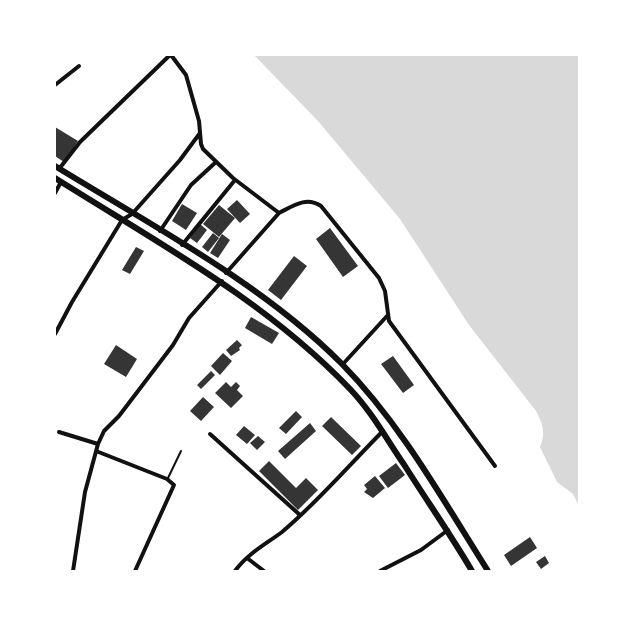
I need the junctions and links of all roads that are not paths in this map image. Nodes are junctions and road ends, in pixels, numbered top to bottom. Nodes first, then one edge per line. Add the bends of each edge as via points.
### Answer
1 (171, 55) edge
2 (79, 66) dead end
3 (55, 85) edge
4 (200, 133) junction
5 (216, 162) junction
6 (57, 168) edge
7 (55, 178) edge
8 (235, 180) junction
9 (61, 182) junction
10 (55, 194) edge
11 (132, 214) junction
12 (279, 214) junction
13 (122, 220) junction
14 (160, 231) junction
15 (182, 245) junction
16 (226, 272) junction
17 (222, 281) junction
18 (387, 316) junction
19 (55, 334) edge
20 (343, 364) junction
21 (383, 431) junction
22 (59, 432) dead end
23 (210, 434) dead end
24 (98, 444) junction
25 (96, 451) junction
26 (181, 451) dead end
27 (496, 466) dead end
28 (167, 478) junction
29 (300, 515) junction
30 (448, 530) junction
31 (247, 558) junction
32 (73, 571) edge
33 (135, 571) edge
34 (235, 571) edge
35 (264, 571) edge
36 (380, 571) edge
37 (472, 571) edge
38 (488, 571) edge

1 - 4 street via 186,75
1 - 6 street
2 - 3 street
4 - 5 street via 203,149
4 - 11 street
5 - 8 street
5 - 14 street via 192,185
6 - 11 main road
7 - 9 main road
8 - 12 street
8 - 15 street
9 - 10 street
9 - 13 main road
11 - 13 street
11 - 14 main road
12 - 16 street
12 - 18 street via 305,202 316,202 321,206 379,278 385,291
13 - 17 main road
13 - 19 street
14 - 15 main road
15 - 16 main road
16 - 20 main road via 274,305
17 - 21 main road via 270,315 310,350 351,390
17 - 24 street via 189,318 173,345 104,431
18 - 20 street
18 - 27 street
20 - 38 main road via 414,453
21 - 29 street
21 - 30 main road
22 - 24 street
23 - 29 street
24 - 25 street
25 - 28 street
25 - 32 street via 85,492
26 - 28 lane
28 - 33 street via 174,485 173,489
29 - 31 street
30 - 36 street via 421,550
30 - 37 main road
31 - 34 street
31 - 35 street

